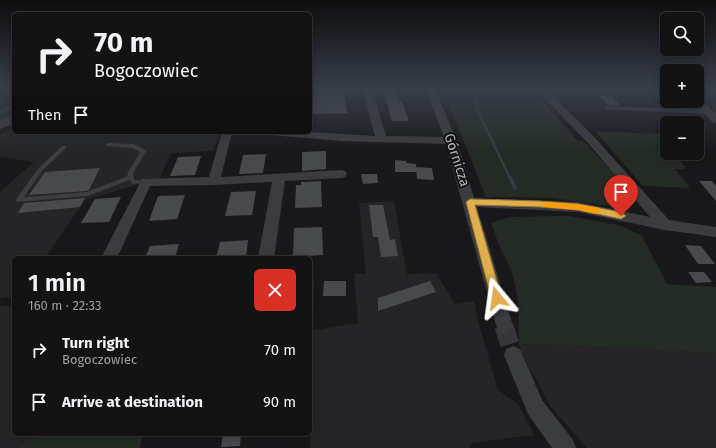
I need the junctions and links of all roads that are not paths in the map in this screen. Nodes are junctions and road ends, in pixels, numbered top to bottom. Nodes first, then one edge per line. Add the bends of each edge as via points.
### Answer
1 (373, 110) edge
2 (439, 110) edge
3 (562, 110) edge
4 (656, 110) edge
5 (708, 112) joint
6 (12, 120) edge
7 (716, 120) edge
8 (0, 126) edge
9 (226, 134) edge
10 (302, 134) edge
11 (382, 139) junction
12 (451, 141) junction
13 (108, 145) dead end
14 (64, 147) dead end
15 (341, 174) dead end
16 (132, 177) junction
17 (279, 177) junction
18 (214, 181) junction
19 (146, 182) junction
20 (470, 202) junction
21 (665, 225) junction
22 (716, 232) edge
23 (110, 256) edge
24 (266, 256) edge
25 (504, 326) tunnel mouth
26 (513, 355) tunnel mouth
27 (565, 448) edge

1 - 11 street
2 - 12 street, Górnicza
3 - 21 street
4 - 5 lane
5 - 7 street
6 - 8 street
9 - 18 street
10 - 11 street
11 - 12 street
12 - 20 street, Górnicza
13 - 16 lane via 134,146 143,151 130,174
14 - 16 lane via 40,170 18,200 88,194
15 - 17 street
16 - 19 lane via 134,182
17 - 18 street
17 - 24 street
18 - 19 street
19 - 23 street
20 - 21 street via 578,207
20 - 25 street, Górnicza
21 - 22 street
26 - 27 street via 535,407

